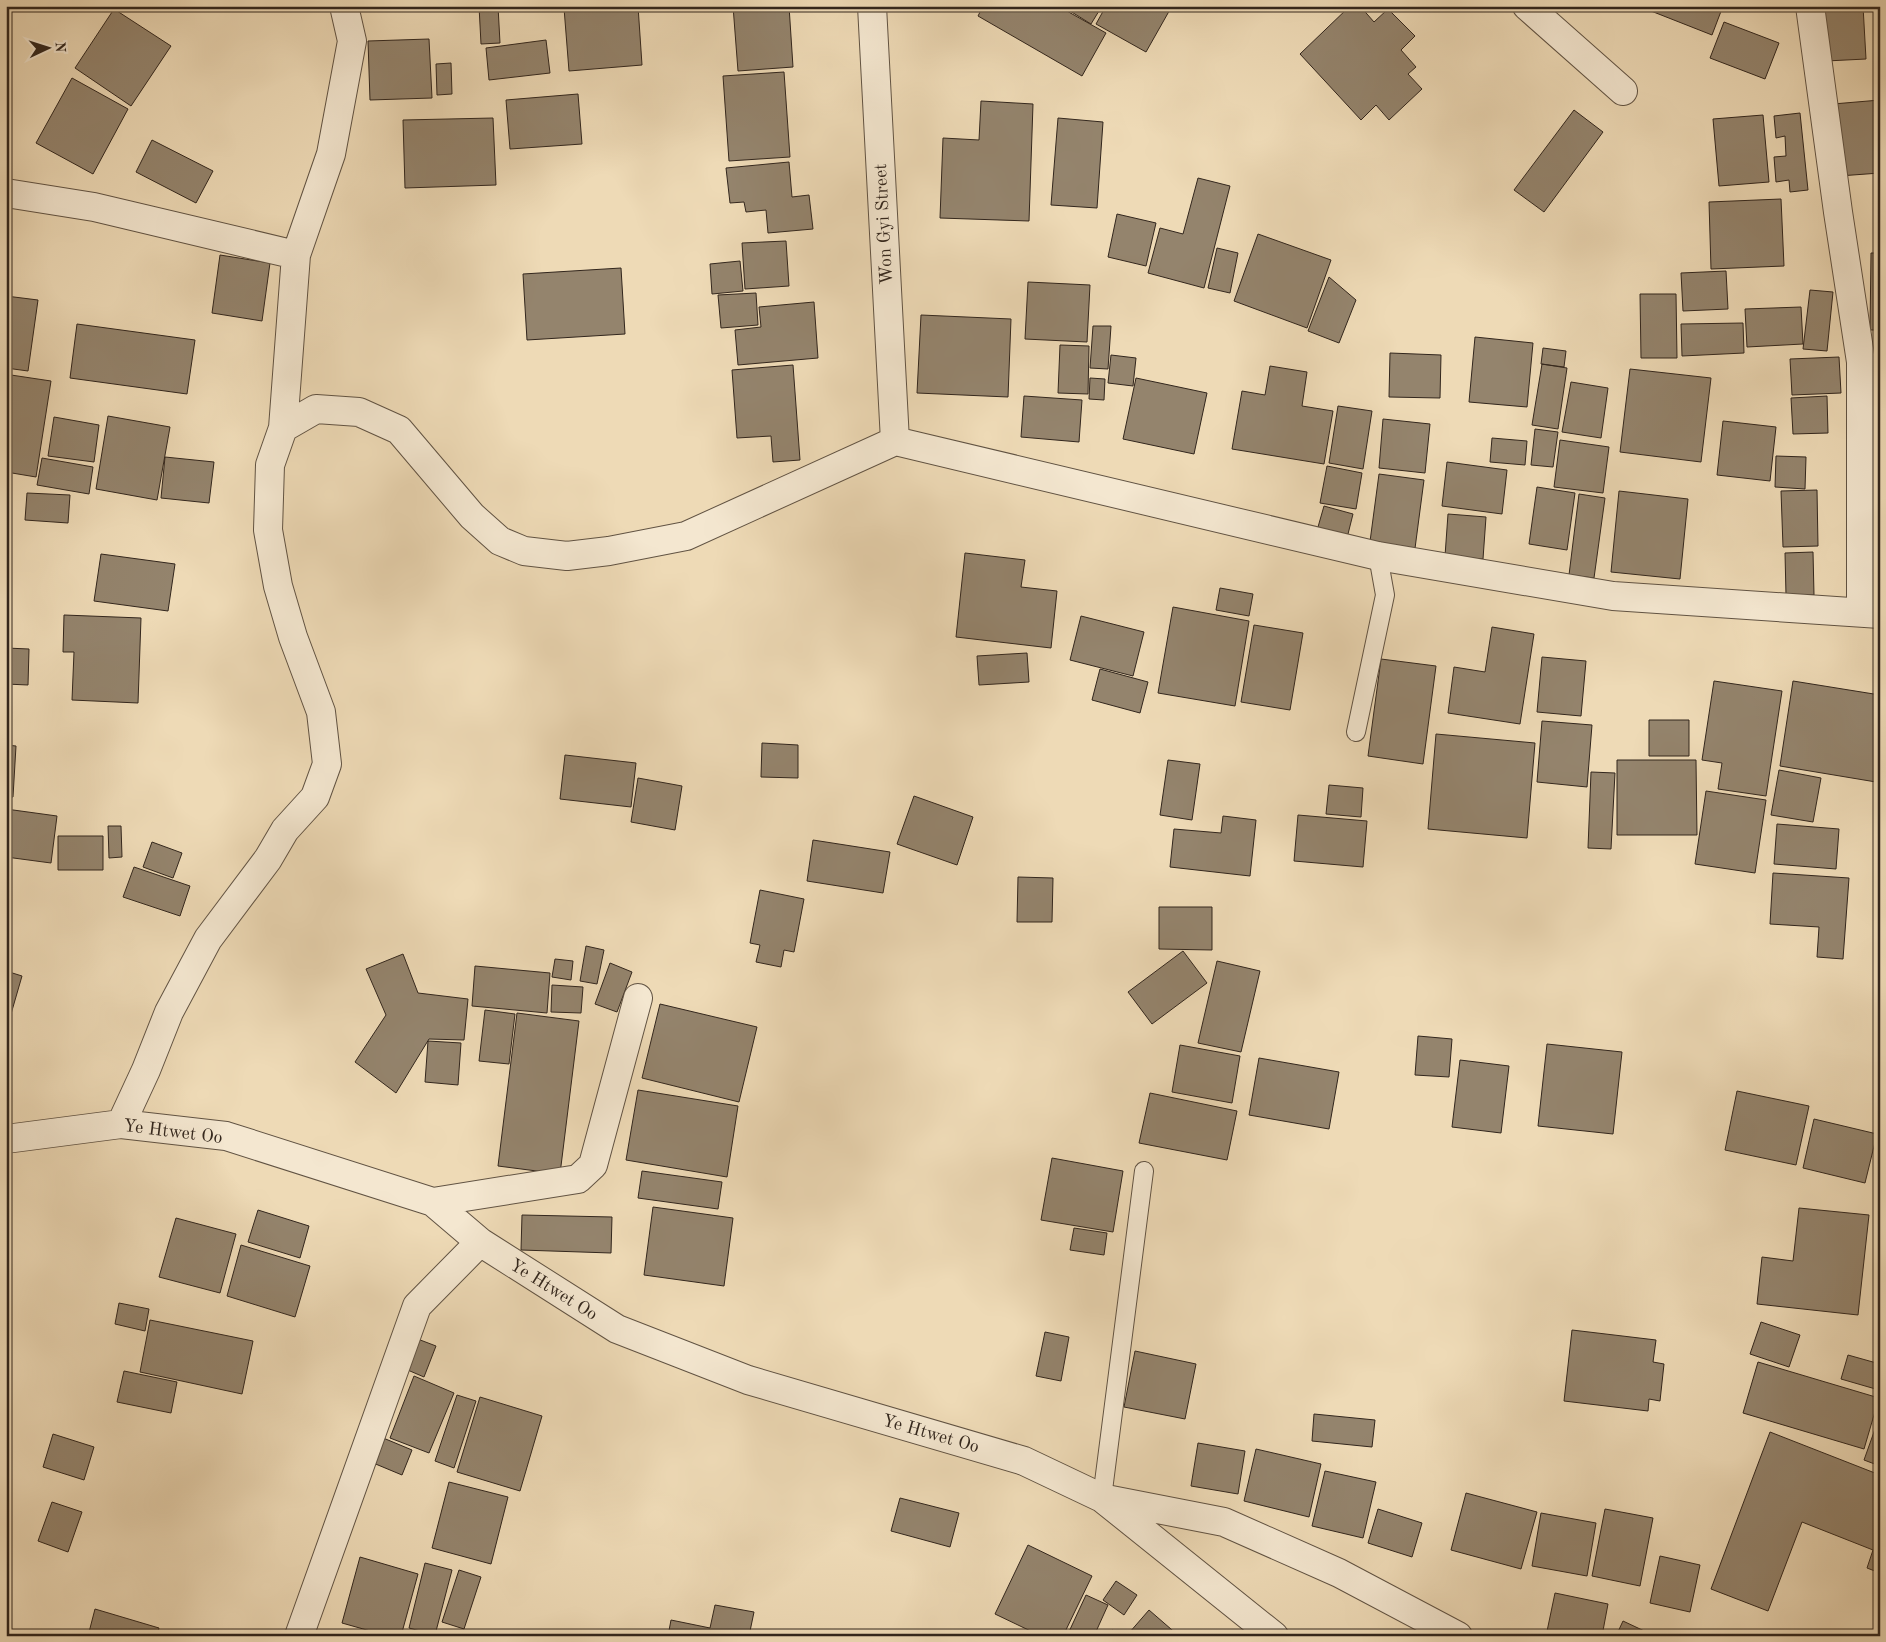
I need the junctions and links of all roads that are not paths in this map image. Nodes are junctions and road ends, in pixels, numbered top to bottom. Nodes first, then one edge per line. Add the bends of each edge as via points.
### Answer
1 (344, 6) edge
2 (872, 6) edge
3 (1526, 6) edge
4 (1810, 6) edge
5 (1623, 91) dead end
6 (6, 193) edge
7 (296, 255) junction
8 (284, 428) junction
9 (895, 441) junction
10 (1378, 556) junction
11 (1870, 613) edge
12 (1356, 732) dead end
13 (638, 998) dead end
14 (121, 1124) junction
15 (6, 1140) edge
16 (1144, 1171) dead end
17 (433, 1202) junction
18 (480, 1242) junction
19 (1102, 1498) junction
20 (299, 1636) edge
21 (1274, 1636) edge
22 (1458, 1636) edge

1 - 7 street via 352,41 331,154
2 - 9 street, Won Gyi Street
3 - 5 street
4 - 11 street via 1862,362
6 - 7 street via 94,206
7 - 8 street
8 - 9 street via 316,410 359,412 399,430 472,516 500,541 524,552 567,556 686,536
8 - 14 street via 270,465 268,530 278,586 321,712 327,764 315,797 285,830 268,859 208,939 169,1012
9 - 10 street
10 - 11 street via 1614,596
10 - 12 lane via 1385,595
13 - 17 street via 594,1165 578,1179
14 - 15 street, Ye Htwet Oo
14 - 17 street, Ye Htwet Oo via 226,1136
16 - 19 lane
17 - 18 street, Ye Htwet Oo
18 - 19 street, Ye Htwet Oo via 617,1329 748,1380 1024,1461
18 - 20 street via 417,1306
19 - 21 street
19 - 22 street via 1224,1522 1339,1573

